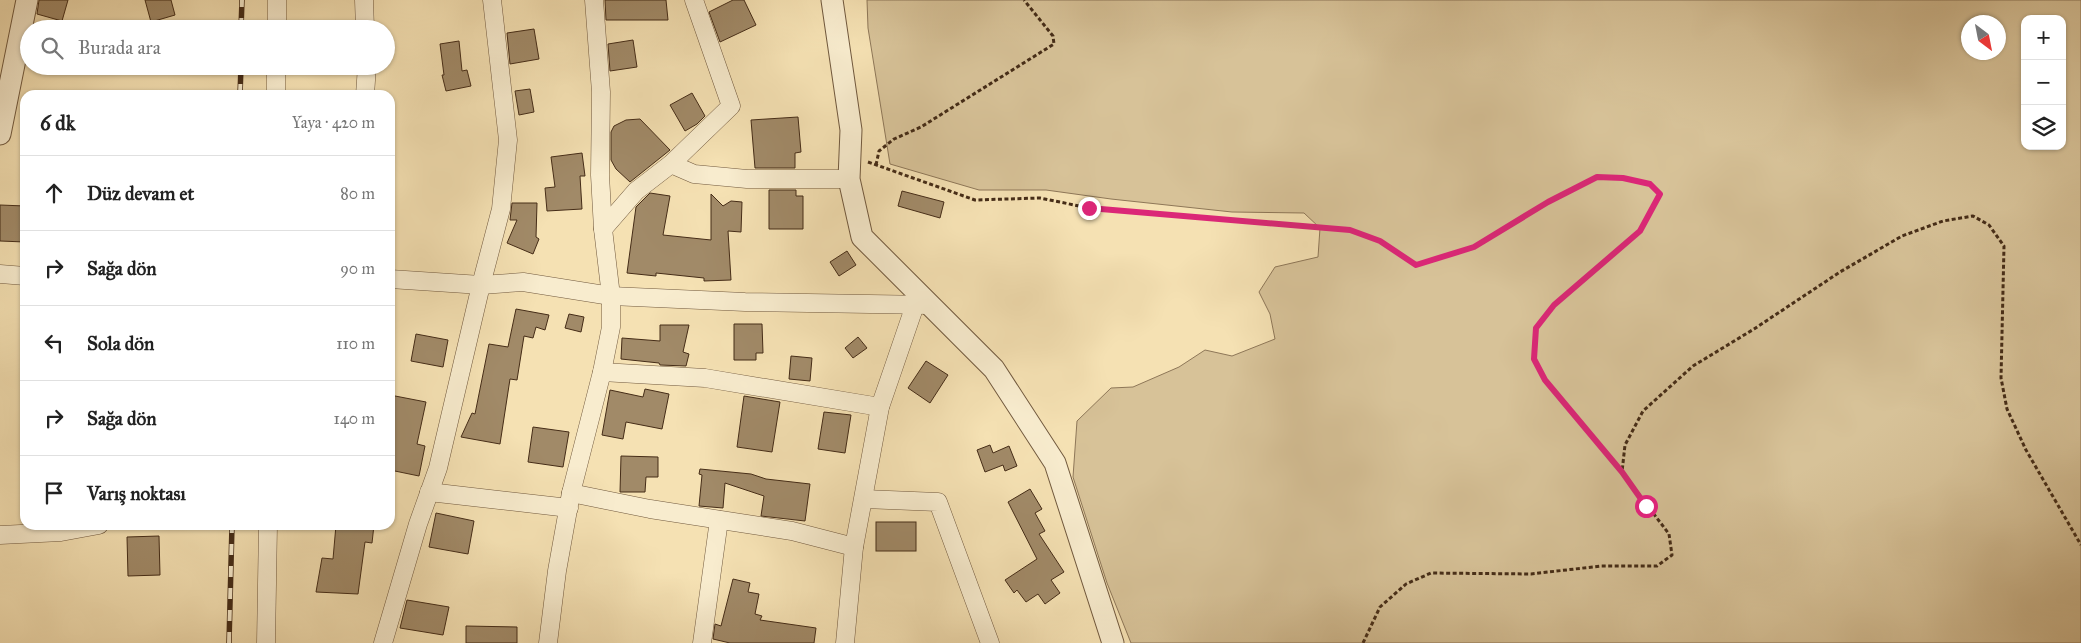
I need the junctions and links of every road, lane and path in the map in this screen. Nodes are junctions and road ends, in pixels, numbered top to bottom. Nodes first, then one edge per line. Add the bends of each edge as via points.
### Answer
1 (27, 0) edge
2 (277, 0) edge
3 (364, 0) edge
4 (492, 0) edge
5 (594, 0) edge
6 (694, 0) edge
7 (832, 0) edge
8 (1024, 0) edge
9 (23, 20) edge
10 (277, 20) edge
11 (365, 20) edge
12 (20, 35) edge
13 (276, 75) edge
14 (366, 75) edge
15 (276, 90) edge
16 (365, 90) edge
17 (0, 134) edge
18 (850, 156) junction
19 (671, 164) junction
20 (876, 165) junction
21 (849, 179) junction
22 (603, 229) junction
23 (0, 274) edge
24 (20, 276) edge
25 (395, 279) edge
26 (481, 285) junction
27 (611, 296) junction
28 (923, 305) junction
29 (602, 372) junction
30 (880, 407) junction
31 (1622, 472) junction
32 (429, 492) junction
33 (570, 500) junction
34 (864, 500) junction
35 (720, 520) junction
36 (72, 530) edge
37 (268, 530) edge
38 (0, 535) edge
39 (2081, 545) edge
40 (854, 547) junction
41 (266, 643) edge
42 (383, 643) edge
43 (548, 643) edge
44 (702, 643) edge
45 (845, 643) edge
46 (990, 643) edge
47 (1113, 643) edge
48 (1363, 643) edge

1 - 9 street
2 - 10 street
3 - 11 street
4 - 26 street via 508,140 501,209
5 - 22 street via 602,92 600,175
6 - 19 street via 731,106
7 - 18 street via 851,130
8 - 20 path via 1053,36 1054,44 921,127 894,139 879,152
12 - 17 street
13 - 15 street
14 - 16 street
18 - 20 path
18 - 21 street
19 - 21 street via 694,174 738,178
19 - 22 street via 636,191
20 - 31 path via 975,200 1040,198 1089,208 1350,230 1380,241 1416,265 1474,247 1548,202 1597,177 1650,184 1660,194 1640,231 1554,305 1536,328 1534,359 1545,380
21 - 28 street via 862,237
22 - 27 street
23 - 24 street
25 - 26 street
26 - 27 street via 523,282
26 - 32 street via 438,468
27 - 28 street
27 - 29 street via 611,327
28 - 30 street
28 - 47 street via 994,369 1055,463
29 - 30 street via 705,378
29 - 33 street
30 - 34 street
31 - 39 path via 1626,445 1643,411 1693,366 1902,236 1943,221 1973,216 1989,224 2004,246 2001,378 2007,409 2026,450
31 - 48 path via 1669,534 1672,555 1657,566 1601,566 1532,574 1431,573 1406,584 1380,607
32 - 33 street
32 - 42 street
33 - 35 street via 617,503
33 - 43 street
34 - 40 street
34 - 46 street via 938,502
35 - 40 street
35 - 44 street
36 - 38 street
37 - 41 street
40 - 45 street

